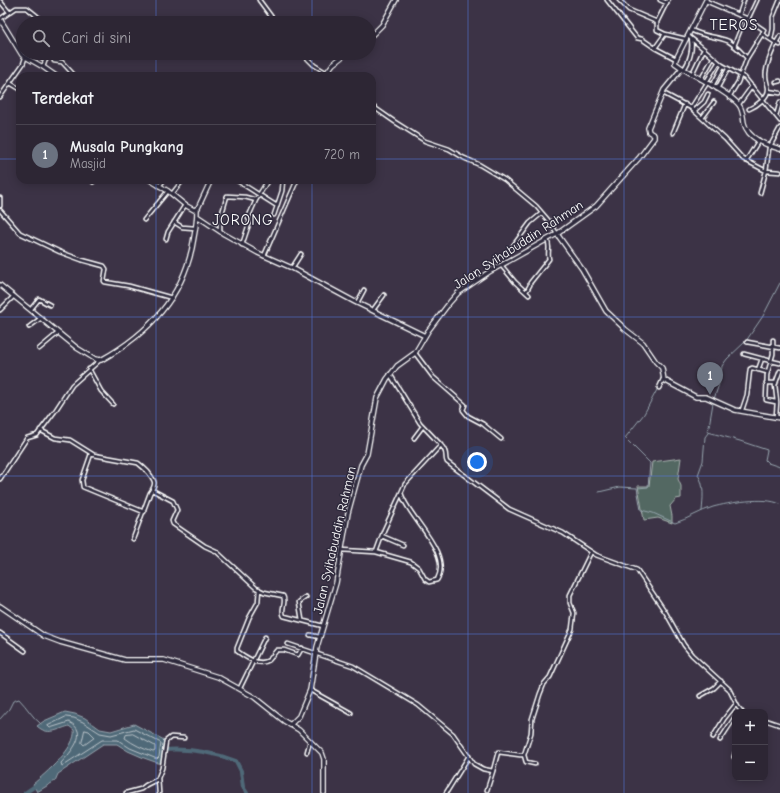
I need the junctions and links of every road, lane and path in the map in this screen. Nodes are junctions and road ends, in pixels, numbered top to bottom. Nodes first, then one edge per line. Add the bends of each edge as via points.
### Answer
1 (259, 0) edge
2 (396, 0) edge
3 (607, 0) edge
4 (619, 0) edge
5 (660, 0) edge
6 (706, 0) edge
7 (744, 0) edge
8 (757, 0) edge
9 (780, 0) edge
10 (0, 1) edge
11 (667, 1) edge
12 (779, 4) edge
13 (9, 12) junction
14 (739, 15) junction
15 (37, 16) dead end
16 (271, 16) edge
17 (746, 18) junction
18 (0, 19) edge
19 (657, 22) junction
20 (691, 30) junction
21 (376, 31) edge
22 (665, 34) junction
23 (762, 34) junction
24 (780, 36) edge
25 (688, 38) junction
26 (771, 38) junction
27 (776, 43) junction
28 (780, 45) edge
29 (16, 46) edge
30 (734, 46) junction
31 (655, 48) junction
32 (704, 49) junction
33 (713, 58) junction
34 (747, 58) junction
35 (676, 59) junction
36 (24, 60) edge
37 (29, 60) edge
38 (46, 60) edge
39 (310, 60) edge
40 (338, 60) edge
41 (54, 61) dead end
42 (718, 63) junction
43 (723, 66) junction
44 (43, 67) junction
45 (682, 69) junction
46 (728, 69) junction
47 (17, 72) edge
48 (50, 72) edge
49 (71, 72) edge
50 (323, 72) edge
51 (327, 72) edge
52 (16, 73) edge
53 (691, 74) junction
54 (741, 74) junction
55 (701, 80) junction
56 (10, 83) junction
57 (706, 83) junction
58 (712, 86) junction
59 (752, 86) junction
60 (16, 87) edge
61 (717, 89) junction
62 (768, 91) junction
63 (663, 93) junction
64 (780, 93) edge
65 (708, 94) dead end
66 (0, 97) edge
67 (728, 97) junction
68 (762, 100) junction
69 (714, 102) dead end
70 (780, 102) edge
71 (685, 104) junction
72 (739, 104) junction
73 (691, 108) junction
74 (376, 110) edge
75 (749, 110) dead end
76 (694, 111) junction
77 (776, 116) junction
78 (702, 118) junction
79 (780, 121) edge
80 (780, 128) edge
81 (673, 133) dead end
82 (759, 140) junction
83 (769, 146) junction
84 (780, 149) edge
85 (746, 161) junction
86 (766, 171) junction
87 (780, 172) edge
88 (156, 184) edge
89 (179, 184) edge
90 (209, 184) edge
91 (242, 184) edge
92 (266, 184) edge
93 (283, 184) edge
94 (296, 184) edge
95 (159, 186) joint
96 (170, 192) junction
97 (760, 193) dead end
98 (259, 196) junction
99 (0, 198) edge
100 (256, 200) junction
101 (185, 205) junction
102 (0, 206) edge
103 (277, 206) junction
104 (197, 209) junction
105 (0, 210) edge
106 (542, 213) junction
107 (274, 215) dead end
108 (197, 216) junction
109 (144, 220) dead end
110 (174, 222) junction
111 (196, 228) junction
112 (220, 232) junction
113 (557, 234) junction
114 (166, 239) dead end
115 (546, 240) junction
116 (242, 245) junction
117 (513, 246) dead end
118 (301, 254) dead end
119 (264, 256) junction
120 (501, 265) junction
121 (292, 268) junction
122 (0, 285) edge
123 (4, 288) junction
124 (364, 290) dead end
125 (0, 292) edge
126 (526, 292) junction
127 (384, 295) dead end
128 (529, 295) dead end
129 (14, 296) junction
130 (172, 298) junction
131 (357, 302) junction
132 (50, 305) dead end
133 (31, 309) junction
134 (0, 310) edge
135 (373, 310) junction
136 (41, 318) junction
137 (28, 327) dead end
138 (58, 332) junction
139 (425, 336) junction
140 (773, 340) dead end
141 (747, 342) dead end
142 (773, 346) junction
143 (780, 348) edge
144 (39, 349) dead end
145 (415, 353) junction
146 (744, 354) dead end
147 (762, 359) junction
148 (100, 360) junction
149 (771, 361) junction
150 (780, 363) edge
151 (89, 369) junction
152 (758, 370) junction
153 (780, 371) edge
154 (767, 372) junction
155 (390, 374) junction
156 (664, 379) junction
157 (766, 383) junction
158 (776, 383) junction
159 (659, 388) dead end
160 (776, 402) dead end
161 (113, 404) dead end
162 (742, 410) dead end
163 (778, 417) edge
164 (423, 426) junction
165 (40, 430) junction
166 (414, 438) dead end
167 (501, 439) dead end
168 (441, 445) junction
169 (91, 454) junction
170 (0, 479) edge
171 (152, 490) junction
172 (401, 493) junction
173 (144, 512) junction
174 (382, 536) junction
175 (134, 539) dead end
176 (403, 545) dead end
177 (341, 550) junction
178 (376, 552) junction
179 (591, 552) junction
180 (259, 589) junction
181 (306, 597) dead end
182 (0, 606) edge
183 (302, 620) junction
184 (324, 626) junction
185 (0, 633) edge
186 (310, 635) dead end
187 (265, 637) dead end
188 (320, 637) junction
189 (288, 644) dead end
190 (302, 648) junction
191 (25, 651) dead end
192 (316, 653) junction
193 (254, 660) junction
194 (720, 681) junction
195 (240, 688) junction
196 (310, 690) junction
197 (700, 696) dead end
198 (736, 704) junction
199 (739, 709) edge
200 (351, 713) dead end
201 (768, 721) edge
202 (732, 722) edge
203 (290, 725) junction
204 (780, 725) edge
205 (713, 737) dead end
206 (184, 738) dead end
207 (311, 740) junction
208 (720, 740) dead end
209 (308, 752) dead end
210 (469, 755) junction
211 (524, 755) junction
212 (535, 764) dead end
213 (493, 771) junction
214 (158, 779) junction
215 (487, 790) dead end
216 (126, 793) edge
217 (159, 793) edge
218 (324, 793) edge
219 (446, 793) edge

1 - 16 street
2 - 21 street
3 - 31 street via 637,38
4 - 19 street via 629,10
5 - 11 street
6 - 14 street
6 - 20 street
7 - 14 street
8 - 17 street
9 - 12 street
10 - 13 street
11 - 19 street
12 - 26 street via 773,17
13 - 15 street via 27,8
13 - 18 street
14 - 17 street
17 - 23 street via 764,30
17 - 30 street
18 - 29 street
19 - 22 street via 657,30
20 - 25 street
20 - 30 street via 720,38
22 - 25 street
22 - 31 street
23 - 26 street
23 - 34 street
24 - 27 street
25 - 32 street
25 - 35 street
25 - 45 street via 692,46 690,57
26 - 27 street
27 - 28 street
27 - 62 street via 766,67
30 - 34 street
31 - 35 street
32 - 33 street
32 - 53 street
33 - 42 street
33 - 55 street
34 - 54 street
35 - 45 street via 675,63
36 - 47 street
37 - 44 street
38 - 44 street
39 - 50 street
40 - 51 street
41 - 49 street via 62,62
42 - 43 street
42 - 57 street
43 - 46 street
43 - 58 street
44 - 48 street
45 - 53 street
45 - 63 street, Jalan Syihabuddin Rahman via 670,80
46 - 54 street
46 - 61 street
52 - 56 street
53 - 55 street
54 - 59 street
54 - 67 street
55 - 57 street
56 - 60 street
56 - 66 street
57 - 58 street
57 - 73 street
58 - 61 street
59 - 68 street
59 - 72 street
61 - 67 street
62 - 64 street
62 - 68 street
63 - 71 street
63 - 113 street, Jalan Syihabuddin Rahman via 648,129 654,136 646,149 599,203
65 - 76 street
67 - 72 street
68 - 75 street
68 - 77 street
69 - 78 street
70 - 77 street
71 - 73 street
71 - 81 street
72 - 82 street via 747,131
73 - 76 street
74 - 106 street via 425,141 496,174
76 - 78 street
77 - 79 street
78 - 85 street
80 - 83 street
82 - 83 street
82 - 85 street
83 - 84 street
83 - 86 street
85 - 86 street
86 - 87 street
86 - 97 street
88 - 95 street
89 - 96 street
90 - 104 street
91 - 98 street
92 - 98 street
93 - 103 street
94 - 119 street
95 - 96 street
96 - 101 street
96 - 109 street
98 - 100 street
98 - 103 street
99 - 102 street
100 - 112 street via 242,196 227,196 220,220
100 - 116 street via 248,218 250,221
101 - 104 street via 193,210
101 - 110 street
103 - 107 street
104 - 108 street
105 - 130 street via 20,234 60,252 104,266 105,282
106 - 113 street
106 - 117 street via 529,224
108 - 111 street
108 - 112 street
110 - 111 street
110 - 114 street
111 - 130 street via 191,258
112 - 116 street
113 - 115 street, Jalan Syihabuddin Rahman
113 - 156 street via 582,269 606,311 643,343 662,368
115 - 120 street, Jalan Syihabuddin Rahman
115 - 126 street via 549,258
116 - 119 street
118 - 121 street
119 - 121 street
120 - 126 street
120 - 139 street, Jalan Syihabuddin Rahman via 455,296
121 - 131 street
122 - 123 street
123 - 125 street
123 - 129 street
124 - 131 street
126 - 128 street
127 - 135 street
129 - 133 street
129 - 134 street
130 - 148 street via 130,342
131 - 135 street
132 - 133 street via 39,299
133 - 136 street
135 - 139 street
136 - 137 street
136 - 138 street
138 - 144 street
138 - 148 street via 82,352
139 - 145 street, Jalan Syihabuddin Rahman
140 - 142 street
141 - 142 street
142 - 143 street
142 - 149 street
145 - 155 street, Jalan Syihabuddin Rahman
145 - 167 street via 437,381 465,405 463,410 467,415
146 - 147 street
147 - 149 street
147 - 152 street
148 - 151 street
149 - 150 street
149 - 154 street
151 - 161 street via 101,391
151 - 165 street via 72,385
152 - 154 street
152 - 162 street via 749,370 747,394
153 - 158 street
154 - 157 street
155 - 164 street
155 - 177 street, Jalan Syihabuddin Rahman via 377,398 367,454 361,465
156 - 159 street
156 - 163 street via 695,397 706,398 735,410
157 - 158 street
157 - 160 street via 766,400
158 - 163 street
164 - 166 street
164 - 168 street
165 - 169 street via 55,438 70,440
165 - 170 street via 37,435 25,440
168 - 172 street via 405,484
168 - 179 street via 447,453 448,462 506,507 562,533
169 - 171 street via 140,464 154,479
169 - 173 street via 82,480 83,487
171 - 173 street
171 - 180 street via 173,501 177,510 173,524 216,551
172 - 174 street
172 - 178 street via 408,509 428,534 438,556 438,578 429,582 414,564
173 - 175 street
174 - 176 street
174 - 178 street
177 - 178 street
177 - 184 street, Jalan Syihabuddin Rahman via 336,583
179 - 194 street via 637,570 684,645
179 - 211 street via 570,595 574,613 572,629 540,694
180 - 183 street via 284,596 283,615
180 - 193 street via 258,602 237,650
181 - 183 street via 299,602
182 - 195 street via 42,635 60,642 125,660 164,660 212,674
183 - 184 street
184 - 188 street, Jalan Syihabuddin Rahman
185 - 191 street
186 - 188 street
187 - 193 street
188 - 192 street, Jalan Syihabuddin Rahman
189 - 190 street
190 - 192 street
190 - 193 street via 298,654 278,650 266,662
192 - 196 street, Jalan Syihabuddin Rahman
192 - 210 street via 357,667 422,707 447,728
193 - 195 street
194 - 197 street
194 - 198 street via 732,693
195 - 203 street
196 - 200 street
196 - 203 street, Jalan Syihabuddin Rahman via 299,716
198 - 199 street
198 - 205 street
201 - 204 street
202 - 208 street
203 - 207 street
206 - 214 street via 171,738 166,741
207 - 209 street
207 - 218 street via 324,757
210 - 213 street via 473,763
210 - 219 street
211 - 212 street via 526,762
211 - 213 street via 498,752
213 - 215 street
214 - 216 street via 141,789
214 - 217 street

